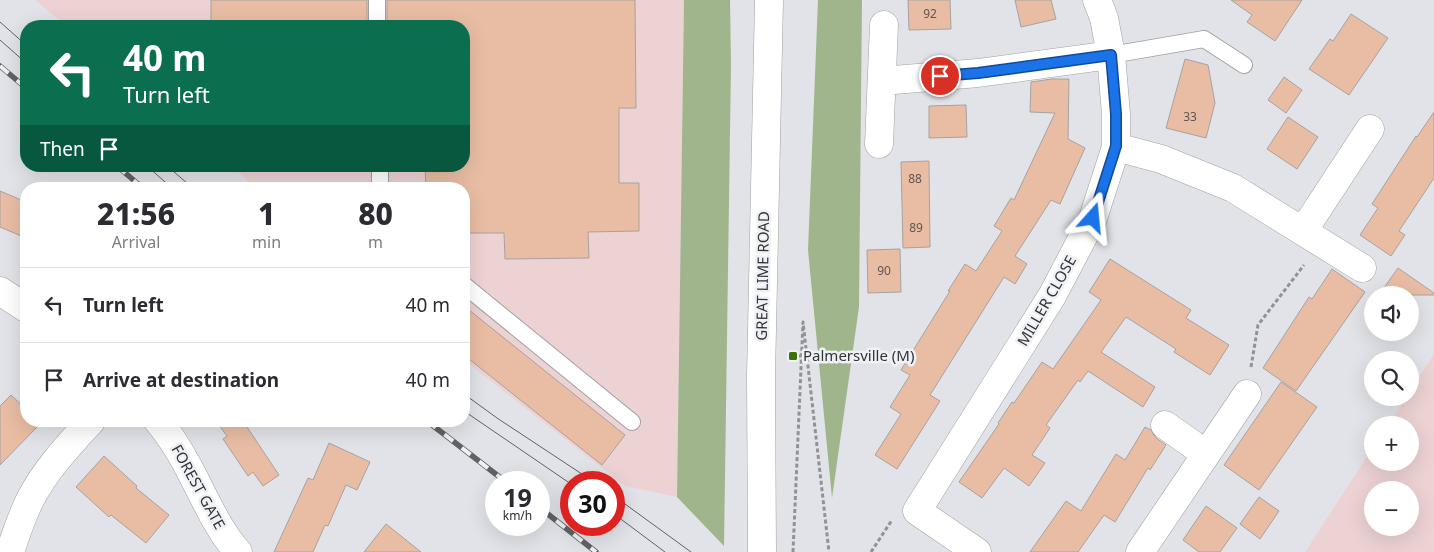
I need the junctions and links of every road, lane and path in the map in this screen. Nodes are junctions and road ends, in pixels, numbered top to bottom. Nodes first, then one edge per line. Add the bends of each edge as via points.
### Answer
1 (377, 0) edge
2 (769, 0) edge
3 (1097, 0) edge
4 (377, 20) edge
5 (884, 25) dead end
6 (1111, 55) junction
7 (1244, 65) dead end
8 (882, 81) junction
9 (1370, 129) dead end
10 (879, 144) dead end
11 (1116, 146) junction
12 (1312, 237) junction
13 (1362, 268) dead end
14 (0, 290) edge
15 (470, 290) edge
16 (20, 304) edge
17 (1247, 394) joint
18 (632, 422) dead end
19 (1165, 425) dead end
20 (86, 427) edge
21 (163, 427) edge
22 (1206, 454) junction
23 (917, 511) junction
24 (10, 552) edge
25 (238, 552) edge
26 (762, 552) edge
27 (793, 552) edge
28 (829, 552) edge
29 (871, 552) edge
30 (977, 552) edge
31 (1140, 552) edge

1 - 4 lane
2 - 26 street, GREAT LIME ROAD via 761,376
3 - 6 street, MILLER CLOSE
5 - 8 street
6 - 7 lane via 1204,39
6 - 8 street via 978,73
6 - 11 street, MILLER CLOSE
8 - 10 street
9 - 12 street
11 - 12 street via 1161,159 1233,188
11 - 23 street, MILLER CLOSE via 1093,218 1052,296
12 - 13 street
12 - 17 path via 1258,325
14 - 16 street
15 - 18 lane
17 - 22 street
19 - 22 street
20 - 24 street via 58,457 32,496
21 - 25 street, FOREST GATE via 186,463 217,524
22 - 31 street
23 - 29 path via 894,516
23 - 30 street
27 - 28 path via 803,322

